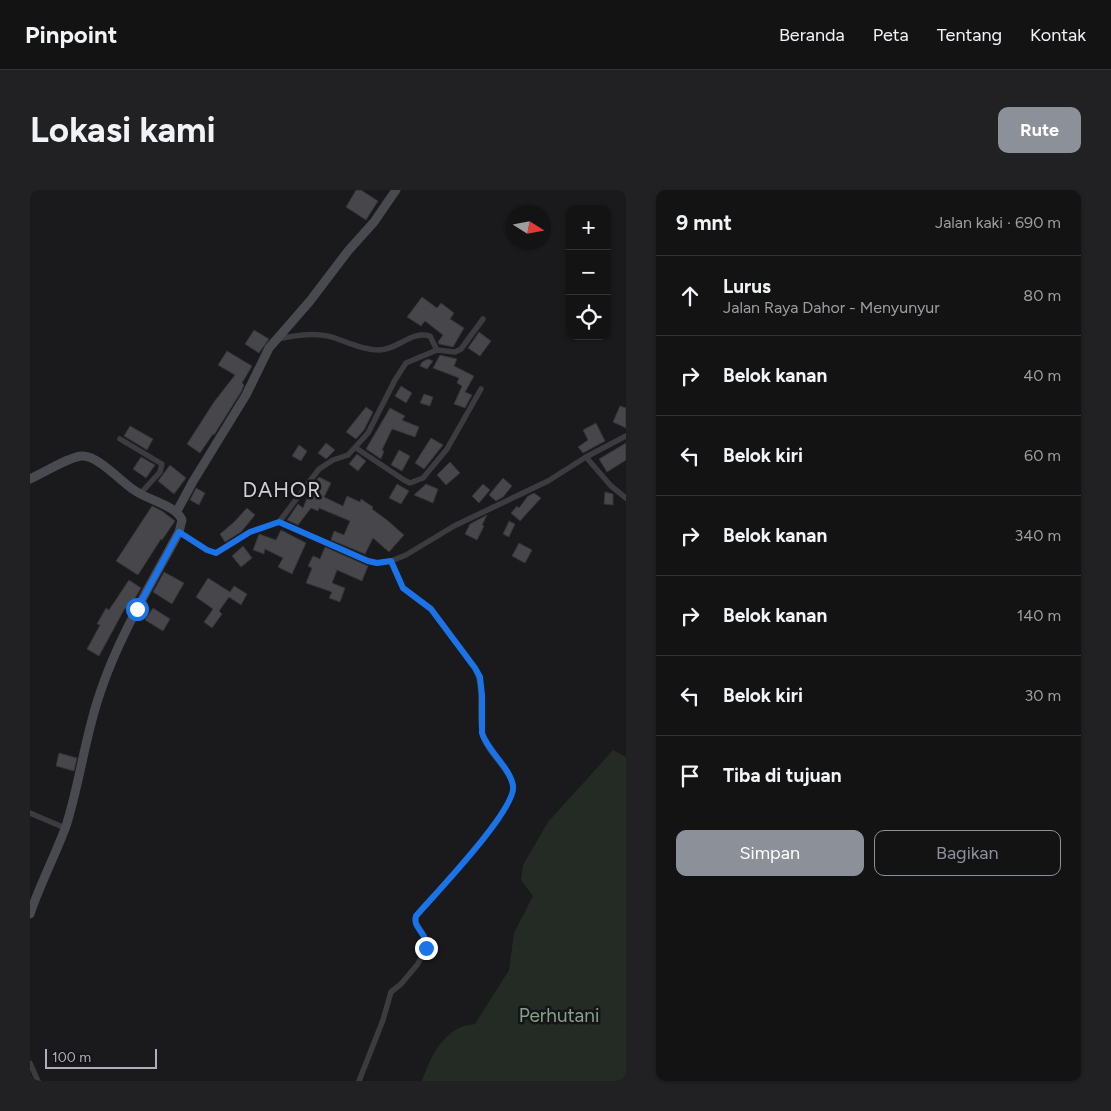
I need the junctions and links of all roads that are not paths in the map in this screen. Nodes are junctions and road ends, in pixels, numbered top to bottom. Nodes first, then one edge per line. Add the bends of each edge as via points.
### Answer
1 (396, 190) edge
2 (482, 318) dead end
3 (275, 340) junction
4 (437, 350) junction
5 (481, 389) dead end
6 (626, 436) edge
7 (120, 439) dead end
8 (356, 448) junction
9 (586, 457) junction
10 (30, 478) edge
11 (140, 494) junction
12 (626, 498) edge
13 (177, 512) junction
14 (279, 522) junction
15 (179, 532) junction
16 (391, 561) junction
17 (30, 813) edge
18 (65, 828) junction
19 (30, 914) edge
20 (30, 1062) edge
21 (38, 1081) edge
22 (358, 1081) edge

1 - 3 street via 374,222
2 - 4 street via 461,349 455,352
3 - 4 street via 296,335 322,335 381,350 424,335 430,336
3 - 13 street
4 - 8 street via 406,363
5 - 8 street via 447,449 417,481 410,483 404,480
6 - 9 street
7 - 11 street via 162,464 160,472
8 - 14 street via 319,469
9 - 12 street
9 - 16 street via 548,481
10 - 11 street via 73,458 86,456 102,464
11 - 13 street
13 - 15 street via 182,520
14 - 15 street via 250,532 216,553
14 - 16 street via 368,561
15 - 18 street via 124,633 110,666 95,709
16 - 22 street via 403,588 431,609 480,677 485,741 513,787 511,798 487,835 416,916 416,923 427,941 426,948 412,971 391,992
17 - 18 street
18 - 19 street
20 - 21 street

